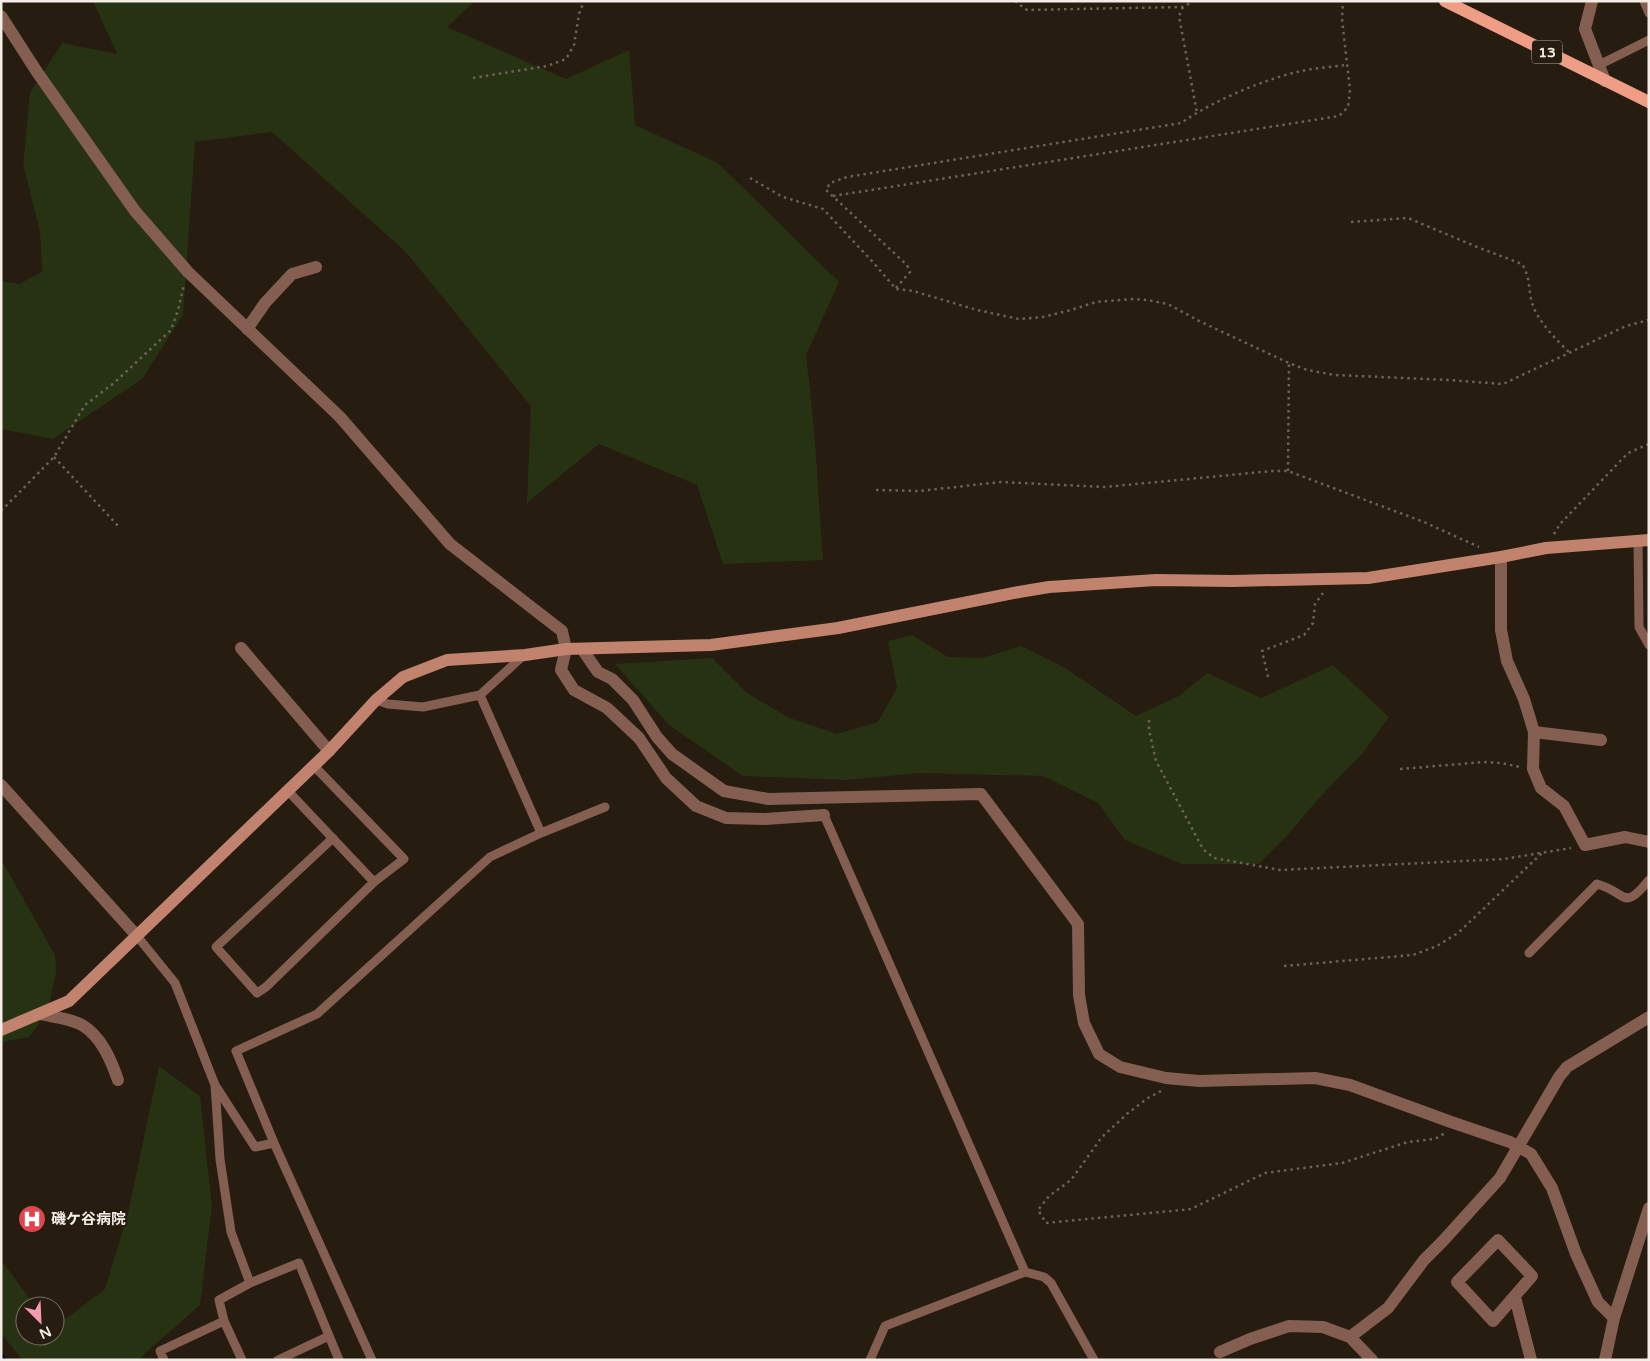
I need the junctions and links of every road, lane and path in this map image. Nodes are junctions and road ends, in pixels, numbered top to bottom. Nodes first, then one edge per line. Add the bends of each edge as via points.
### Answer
1 (584, 1) edge
2 (1015, 1) edge
3 (1194, 1) edge
4 (1343, 1) edge
5 (1445, 1) edge
6 (1592, 1) edge
7 (1644, 1) edge
8 (1183, 7) junction
9 (1649, 13) edge
10 (1, 16) edge
11 (1649, 40) edge
12 (1347, 65) junction
13 (1599, 65) junction
14 (473, 78) dead end
15 (1605, 81) junction
16 (1649, 102) edge
17 (1196, 113) junction
18 (750, 178) dead end
19 (833, 196) junction
20 (1351, 222) dead end
21 (316, 267) dead end
22 (188, 272) junction
23 (896, 289) junction
24 (1649, 320) edge
25 (247, 328) junction
26 (1570, 353) junction
27 (1288, 363) junction
28 (1649, 444) edge
29 (54, 457) junction
30 (1288, 471) junction
31 (876, 490) dead end
32 (1, 511) edge
33 (120, 528) dead end
34 (1643, 540) edge
35 (1546, 548) junction
36 (1501, 558) junction
37 (1332, 579) junction
38 (1649, 645) edge
39 (241, 648) dead end
40 (566, 649) junction
41 (582, 649) junction
42 (525, 655) junction
43 (1268, 677) dead end
44 (480, 695) junction
45 (376, 700) junction
46 (1149, 720) dead end
47 (1534, 732) junction
48 (1601, 740) dead end
49 (329, 751) junction
50 (314, 766) junction
51 (1400, 769) dead end
52 (1535, 775) junction
53 (1, 786) edge
54 (288, 791) junction
55 (605, 807) dead end
56 (824, 815) joint
57 (541, 833) junction
58 (333, 838) junction
59 (1649, 842) edge
60 (1585, 846) junction
61 (1543, 852) junction
62 (1649, 880) edge
63 (374, 882) junction
64 (138, 936) junction
65 (1529, 953) dead end
66 (1284, 966) dead end
67 (40, 1014) junction
68 (1649, 1017) edge
69 (1, 1030) edge
70 (1178, 1079) junction
71 (118, 1080) dead end
72 (215, 1085) junction
73 (1460, 1125) junction
74 (274, 1143) junction
75 (1518, 1146) junction
76 (1649, 1208) edge
77 (1025, 1272) junction
78 (250, 1283) junction
79 (1515, 1297) junction
80 (1614, 1318) junction
81 (224, 1321) junction
82 (329, 1336) junction
83 (1350, 1337) junction
84 (1220, 1352) dead end
85 (164, 1360) edge
86 (241, 1360) edge
87 (278, 1360) edge
88 (339, 1360) edge
89 (372, 1360) edge
90 (870, 1360) edge
91 (1094, 1360) edge
92 (1372, 1360) edge
93 (1532, 1360) edge
94 (1606, 1360) edge

1 - 14 path via 574,45 566,59 547,66
2 - 8 path via 1027,10
3 - 8 path
4 - 12 path
5 - 15 main road, 13
6 - 13 street via 1585,29
7 - 9 lane
8 - 17 path via 1178,16
10 - 22 street via 135,211
11 - 13 lane
12 - 17 path via 1297,72
12 - 19 path via 1348,107 1339,116
13 - 15 street
15 - 16 main road, 13
17 - 19 path via 1181,123 847,177 830,183 826,190
18 - 23 path via 783,197 823,209
19 - 23 path via 907,265 910,272
20 - 26 path via 1408,218 1522,264 1533,307 1553,337
21 - 25 street via 292,274
22 - 25 street
22 - 29 path via 171,330 114,383 85,404
23 - 27 path via 1019,320 1043,317 1096,302 1133,299 1168,304
24 - 26 path via 1626,326
25 - 40 street via 340,417 450,544 562,631
26 - 27 path via 1503,384 1335,375
27 - 30 path
28 - 35 path via 1628,453 1560,524
29 - 32 path
29 - 33 path
30 - 31 path via 1105,487 1001,482 919,491
30 - 36 path via 1424,522
34 - 35 street
34 - 38 lane via 1639,627
35 - 36 street
36 - 37 street via 1368,578
36 - 47 street via 1500,630 1507,661
37 - 41 street via 1156,580 1049,587 838,628 711,645
37 - 43 path via 1315,604 1314,623 1304,635 1262,651
39 - 49 street
40 - 41 street
40 - 42 street
40 - 56 street via 561,670 574,690 607,708 639,738 666,778 696,806 726,818
41 - 70 street via 598,672 612,679 633,700 672,754 724,791 768,799 981,794 1078,924 1079,995 1084,1023 1099,1054 1120,1067
42 - 44 lane
42 - 45 street via 447,660 403,677
44 - 45 lane via 423,707
44 - 57 lane
45 - 49 street
46 - 61 path via 1156,761 1204,849 1214,858 1280,870 1504,859
47 - 48 street
47 - 52 street
49 - 50 street
50 - 54 street
50 - 63 lane via 404,859
51 - 52 path via 1484,762 1517,766
52 - 60 street via 1541,788 1564,806
53 - 64 street
54 - 58 lane
54 - 64 street
55 - 57 lane
56 - 77 lane
57 - 74 lane via 490,857 317,1014 236,1051
58 - 63 lane
58 - 63 lane via 216,947 257,992 266,987
59 - 60 street via 1625,837
60 - 61 path
61 - 66 path via 1458,933 1437,946 1413,954
62 - 65 lane via 1630,899 1597,884
64 - 67 street via 69,1001
64 - 72 lane via 175,984
67 - 69 street
67 - 71 street via 74,1022 92,1034 101,1044
68 - 75 street via 1567,1066
70 - 73 street via 1315,1078 1350,1085
70 - 73 path via 1128,1113 1102,1137 1071,1180 1049,1196 1038,1210 1046,1223 1190,1209 1265,1173 1342,1163 1408,1142 1435,1139
72 - 74 lane via 256,1147
72 - 78 lane via 220,1159 231,1232
73 - 75 street
74 - 89 lane
75 - 80 street via 1531,1154 1552,1188 1598,1302
75 - 83 street via 1500,1178 1424,1260 1388,1308
76 - 80 street
77 - 90 lane via 885,1326
77 - 91 lane via 1044,1277 1051,1283
78 - 81 lane via 218,1300
78 - 82 lane via 299,1263
79 - 79 street via 1532,1276 1498,1240 1456,1282 1493,1321
79 - 93 street
80 - 94 street
81 - 85 lane via 160,1351
81 - 86 lane
82 - 87 lane
82 - 88 lane
83 - 84 street via 1323,1327 1289,1326 1250,1338
83 - 92 street

